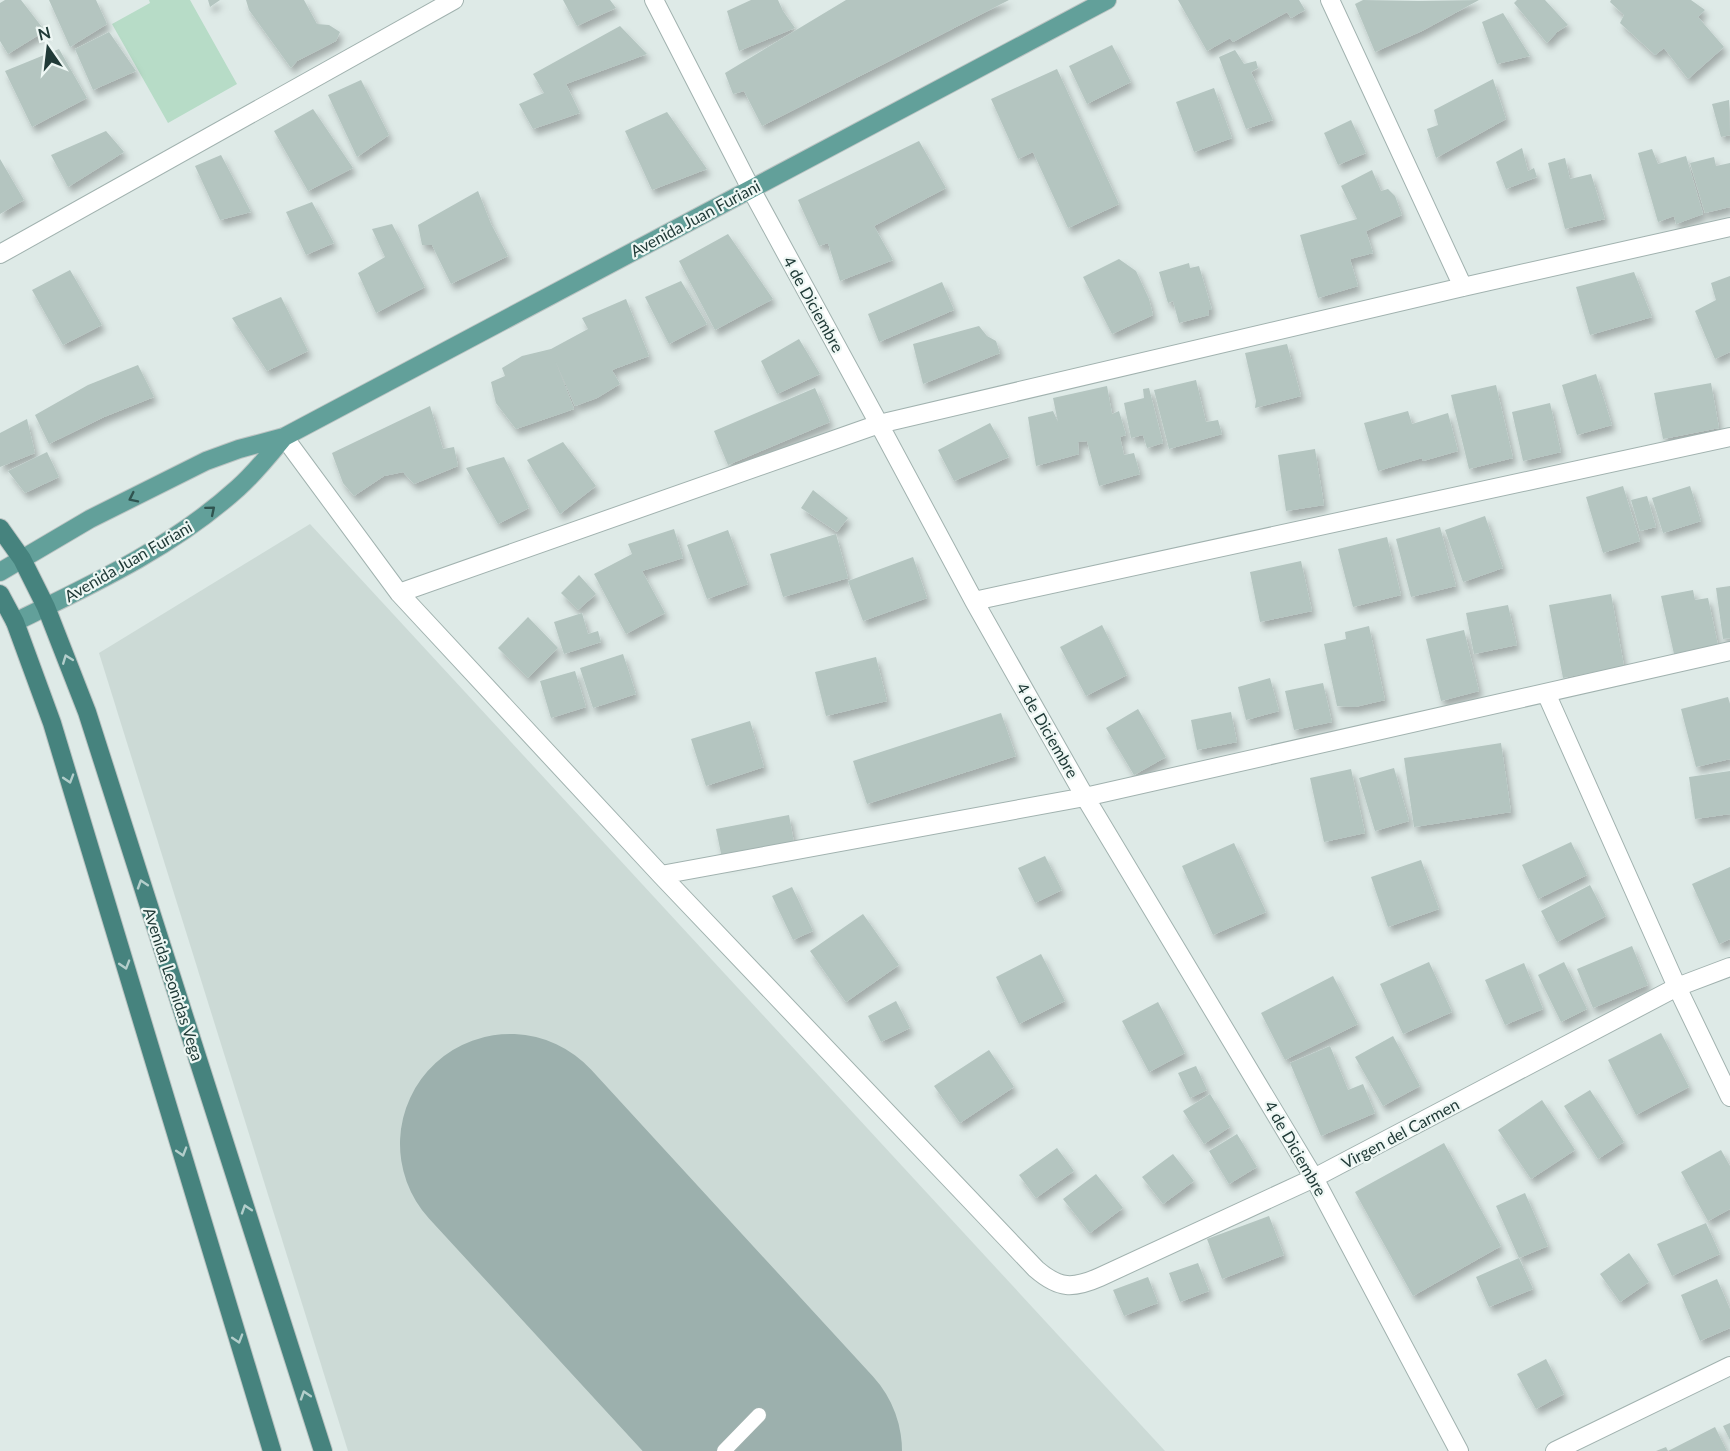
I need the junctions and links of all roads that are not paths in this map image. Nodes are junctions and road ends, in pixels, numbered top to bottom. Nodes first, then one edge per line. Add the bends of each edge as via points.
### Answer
1 (454, 0) edge
2 (654, 0) edge
3 (1107, 0) edge
4 (1330, 0) edge
5 (751, 189) junction
6 (1730, 227) edge
7 (0, 255) edge
8 (1463, 287) junction
9 (879, 424) junction
10 (284, 437) junction
11 (1730, 437) edge
12 (0, 528) edge
13 (22, 559) junction
14 (0, 572) edge
15 (399, 593) junction
16 (0, 594) edge
17 (974, 601) junction
18 (46, 607) junction
19 (15, 622) junction
20 (1730, 651) edge
21 (1546, 693) junction
22 (1085, 797) junction
23 (661, 875) junction
24 (1730, 967) edge
25 (1677, 987) junction
26 (1730, 1097) edge
27 (1314, 1178) junction
28 (1730, 1366) edge
29 (759, 1415) dead end
30 (272, 1451) edge
31 (323, 1451) edge
32 (724, 1451) edge
33 (1459, 1451) edge
34 (1555, 1451) edge

1 - 7 street
2 - 5 street, 4 de Diciembre
3 - 5 main road, Avenida Juan Furiani
4 - 8 street
5 - 9 street, 4 de Diciembre
5 - 10 main road, Avenida Juan Furiani
6 - 8 street
8 - 9 street
9 - 15 street
9 - 17 street, 4 de Diciembre
10 -> 13 main road, Avenida Juan Furiani via 206,461 90,519
10 - 15 street
18 -> 10 main road, Avenida Juan Furiani via 160,547 203,518 240,487
11 - 17 street
12 - 13 highway, Avenida Leonidas Vega
13 - 14 main road, Avenida Juan Furiani
13 - 18 highway, Avenida Leonidas Vega
15 - 23 street
16 - 19 highway
17 - 22 street, 4 de Diciembre
18 - 19 main road, Avenida Juan Furiani
31 -> 18 highway, Avenida Leonidas Vega via 87,712
19 -> 30 highway via 52,723
20 - 21 street
21 - 22 street
21 - 25 street
22 - 23 street
22 - 27 street, 4 de Diciembre
23 - 27 street, Virgen del Carmen via 1049,1281 1064,1286 1083,1285
24 - 25 street, Virgen del Carmen
25 - 26 street
25 - 27 street, Virgen del Carmen
27 - 33 street, 4 de Diciembre
28 - 34 street
29 - 32 lane

